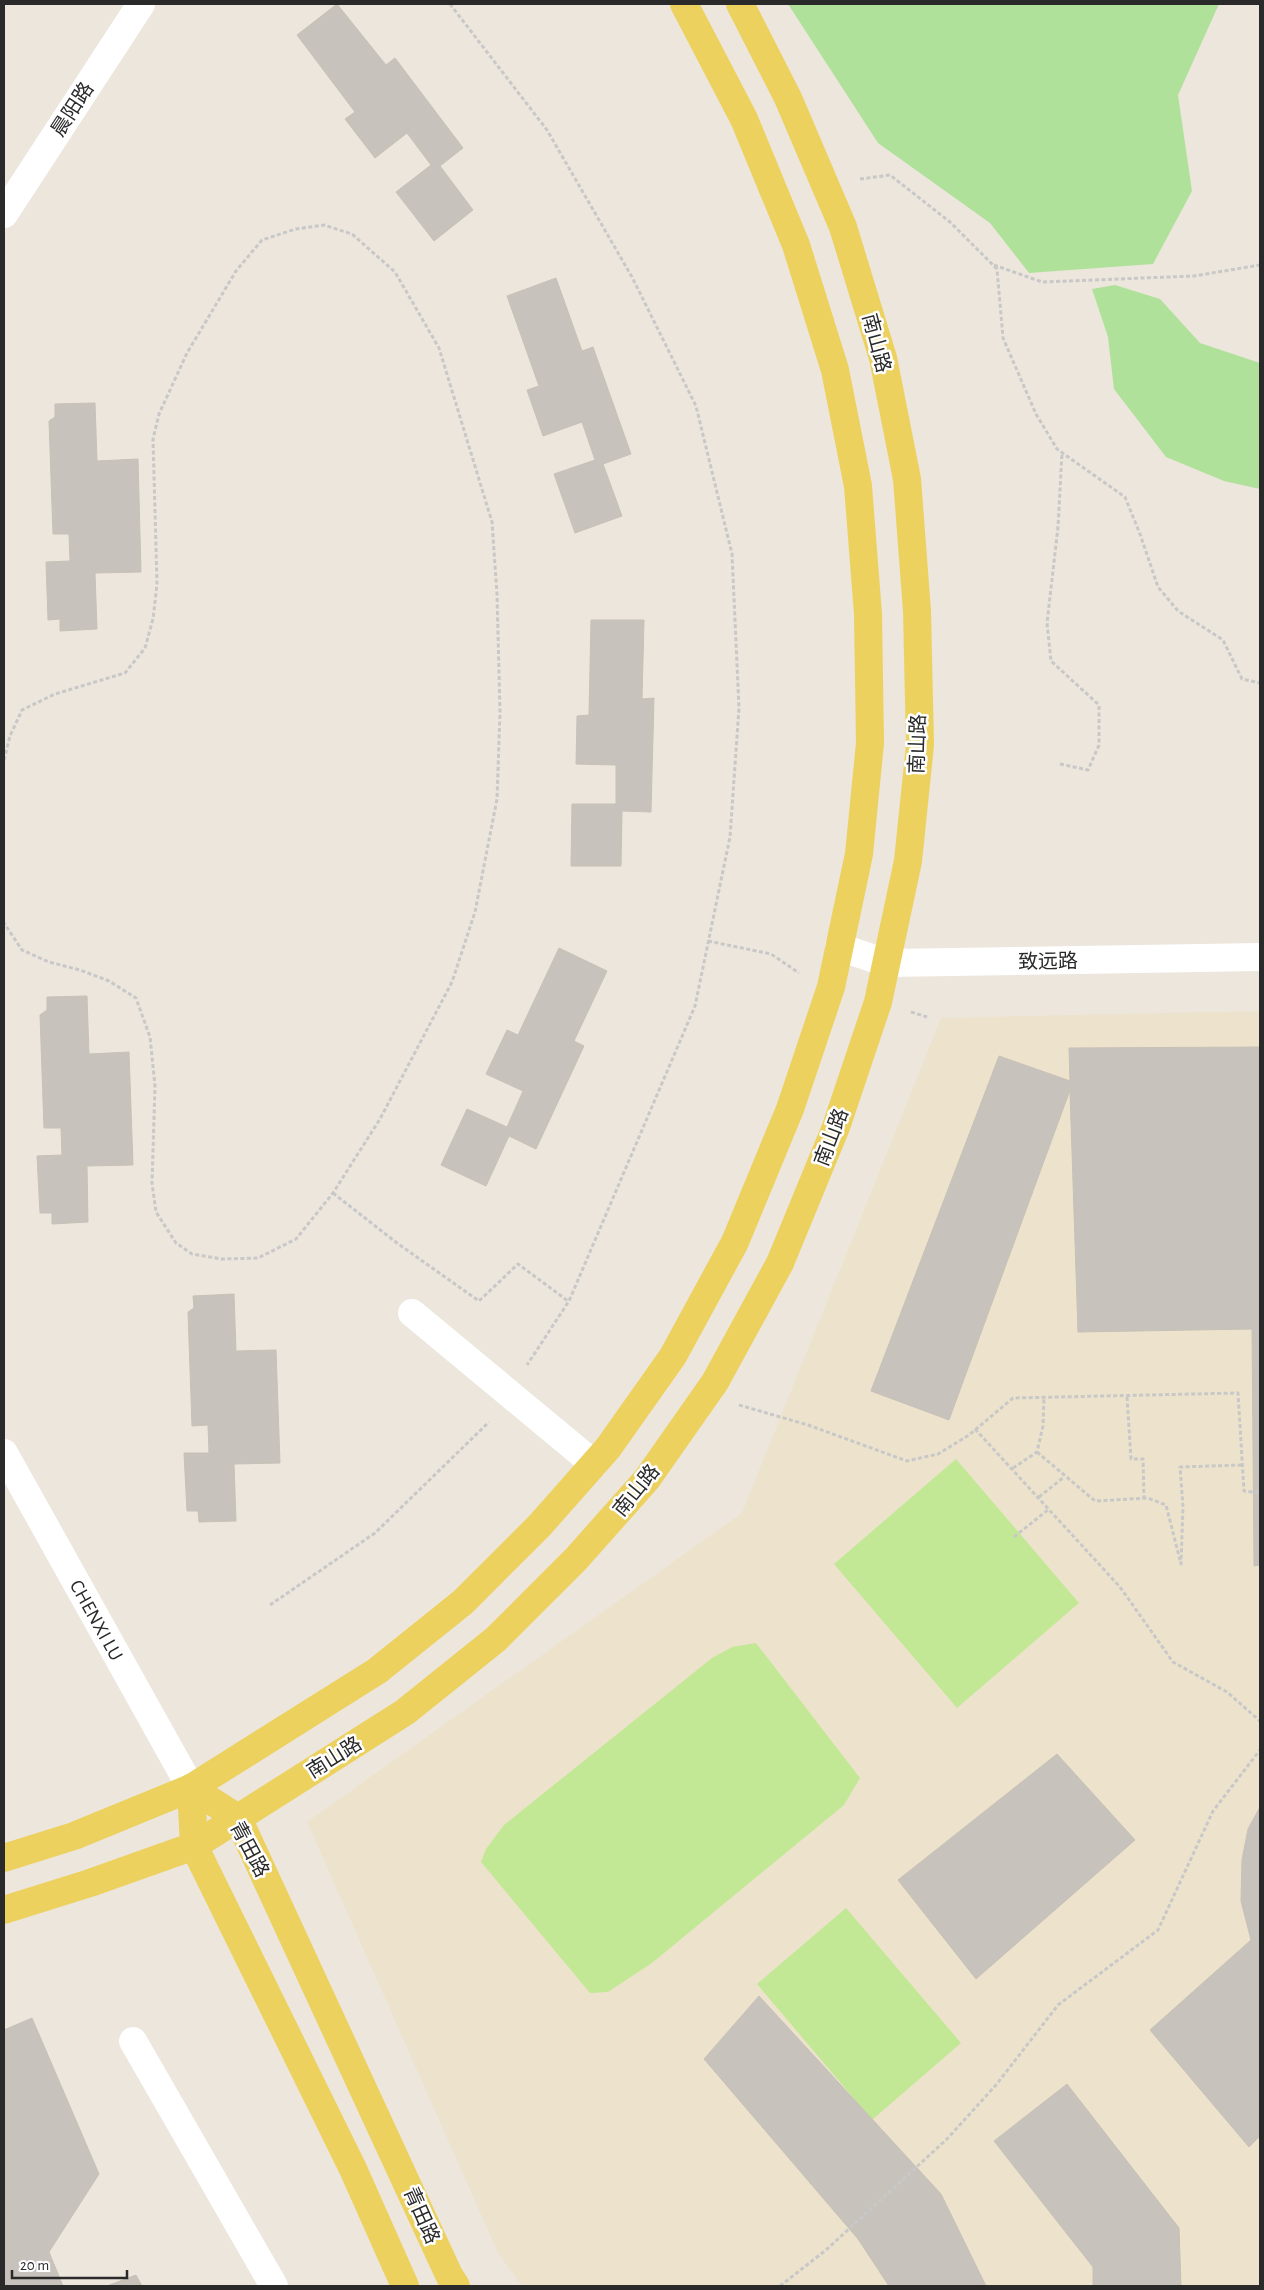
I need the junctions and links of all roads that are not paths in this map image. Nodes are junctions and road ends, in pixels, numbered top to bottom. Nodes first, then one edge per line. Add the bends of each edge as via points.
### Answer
1 (141, 4) edge
2 (684, 4) edge
3 (740, 4) edge
4 (4, 214) edge
5 (840, 947) junction
6 (1260, 957) edge
7 (887, 963) junction
8 (412, 1313) dead end
9 (4, 1452) edge
10 (594, 1464) junction
11 (191, 1788) junction
12 (238, 1818) junction
13 (194, 1846) junction
14 (4, 1858) edge
15 (4, 1910) edge
16 (133, 2041) dead end
17 (274, 2286) edge
18 (405, 2286) edge
19 (456, 2286) edge

1 - 4 street, 晨阳路
2 - 5 main road via 744,119 796,245 835,370 858,486 868,614 870,743 859,854
3 - 7 main road, 南山路 via 788,98 843,227 883,358 907,479 917,612 920,745 908,861
5 - 7 street, 致远路
5 - 10 main road via 831,987 790,1109 735,1242 673,1356
6 - 7 street, 致远路
7 - 12 main road, 南山路 via 878,1002 836,1127 780,1263 704,1398 647,1479 576,1559 496,1639 405,1712
8 - 10 street
9 - 11 street, CHENXI LU
10 - 11 main road via 540,1525 464,1602 376,1671
11 - 12 main road, 青田路
11 - 13 main road
11 - 14 main road via 74,1836
12 - 13 main road, 南山路
12 - 19 main road, 青田路
13 - 15 main road, 南山路
13 - 18 main road via 353,2169
16 - 17 street

